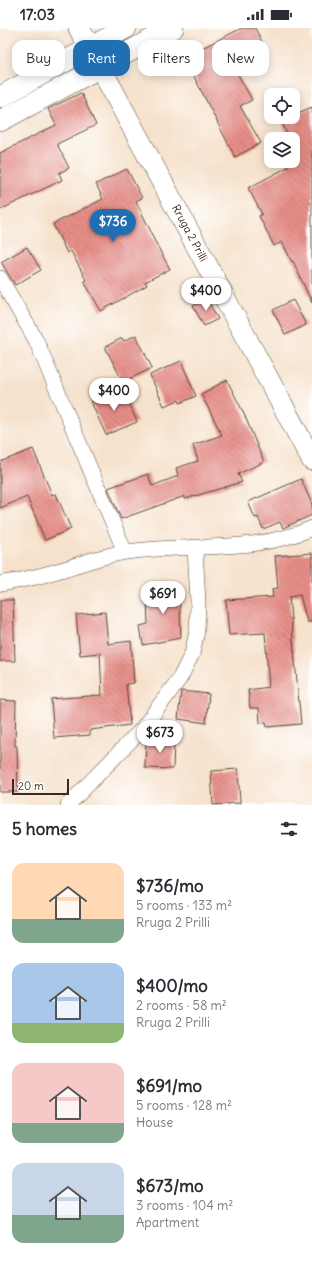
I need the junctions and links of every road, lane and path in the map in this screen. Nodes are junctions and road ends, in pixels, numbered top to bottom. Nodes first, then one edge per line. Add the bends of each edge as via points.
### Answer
1 (79, 28) edge
2 (126, 28) edge
3 (173, 28) edge
4 (86, 40) edge
5 (104, 40) edge
6 (130, 50) edge
7 (73, 57) edge
8 (82, 76) edge
9 (105, 76) edge
10 (0, 97) edge
11 (0, 121) edge
12 (0, 278) edge
13 (312, 460) edge
14 (312, 528) edge
15 (195, 548) junction
16 (124, 552) junction
17 (0, 584) edge
18 (68, 805) edge

1 - 4 street, Rruga 2 Prilli
2 - 5 street
3 - 6 street
7 - 10 street
8 - 11 street
9 - 13 street, Rruga 2 Prilli
12 - 16 street via 36,340
14 - 15 street via 282,538
15 - 16 street
15 - 18 street via 198,602 197,631 192,654 180,678 142,729
16 - 17 street via 51,573

